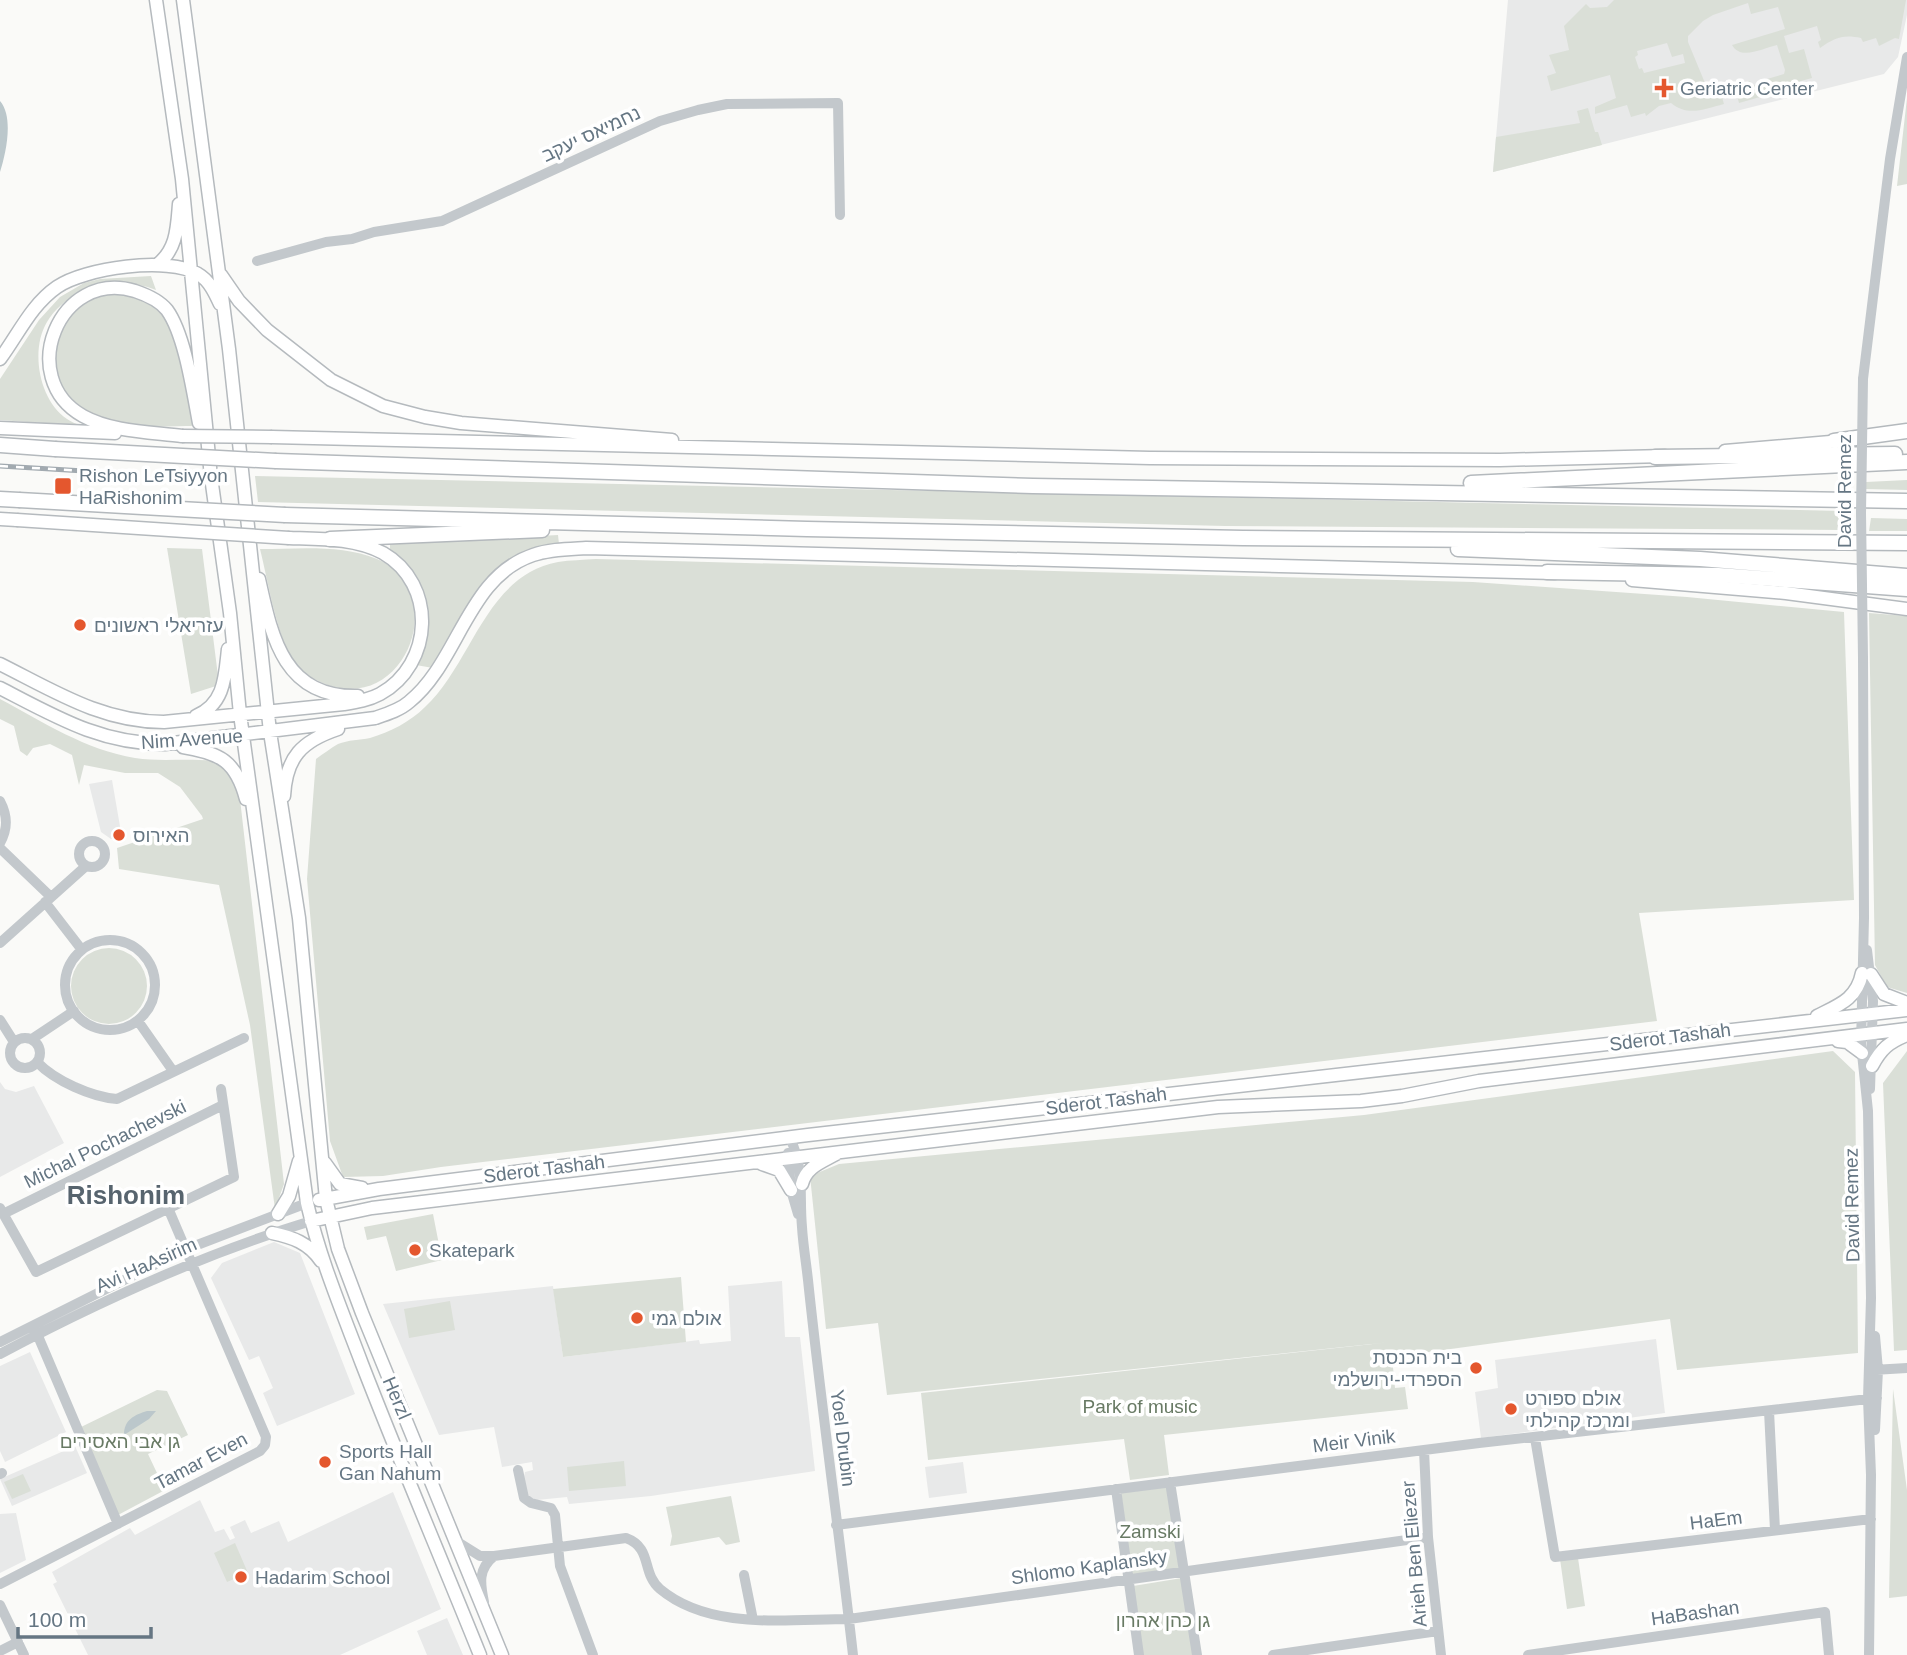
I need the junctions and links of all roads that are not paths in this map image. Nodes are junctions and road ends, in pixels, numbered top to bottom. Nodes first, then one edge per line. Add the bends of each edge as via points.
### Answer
1 (156, 0) edge
2 (183, 0) edge
3 (1907, 57) edge
4 (182, 179) junction
5 (840, 215) dead end
6 (257, 261) dead end
7 (157, 265) junction
8 (191, 271) junction
9 (219, 272) junction
10 (224, 311) junction
11 (0, 359) edge
12 (0, 428) edge
13 (1907, 433) edge
14 (182, 436) junction
15 (1833, 441) joint
16 (0, 445) edge
17 (830, 452) junction
18 (1907, 454) edge
19 (1655, 457) junction
20 (1907, 462) edge
21 (211, 477) junction
22 (1319, 490) junction
23 (0, 499) edge
24 (1907, 501) edge
25 (0, 519) edge
26 (643, 525) junction
27 (247, 527) junction
28 (1243, 538) junction
29 (330, 539) junction
30 (1907, 543) edge
31 (1547, 572) junction
32 (1907, 576) edge
33 (1907, 589) edge
34 (1907, 609) edge
35 (230, 613) junction
36 (0, 664) edge
37 (405, 674) junction
38 (0, 688) edge
39 (268, 712) junction
40 (240, 715) junction
41 (186, 720) junction
42 (368, 720) junction
43 (270, 732) junction
44 (243, 736) junction
45 (165, 744) junction
46 (0, 801) edge
47 (285, 831) junction
48 (0, 845) edge
49 (260, 856) junction
50 (86, 866) dead end
51 (48, 900) junction
52 (0, 943) edge
53 (82, 950) junction
54 (1866, 974) junction
55 (1907, 1003) edge
56 (1907, 1010) edge
57 (74, 1011) junction
58 (1867, 1014) junction
59 (0, 1020) edge
60 (138, 1021) junction
61 (1807, 1021) junction
62 (1907, 1029) edge
63 (1867, 1034) junction
64 (1907, 1035) edge
65 (244, 1038) dead end
66 (1824, 1039) junction
67 (32, 1040) junction
68 (14, 1042) junction
69 (1862, 1053) junction
70 (37, 1062) junction
71 (1872, 1066) junction
72 (173, 1071) junction
73 (220, 1089) dead end
74 (223, 1105) junction
75 (1868, 1111) junction
76 (790, 1138) junction
77 (843, 1151) junction
78 (793, 1157) junction
79 (300, 1158) junction
80 (323, 1160) junction
81 (748, 1162) junction
82 (797, 1187) junction
83 (379, 1189) junction
84 (326, 1199) junction
85 (307, 1203) junction
86 (372, 1208) junction
87 (165, 1210) junction
88 (1, 1211) edge
89 (278, 1214) junction
90 (330, 1216) junction
91 (311, 1221) junction
92 (272, 1233) junction
93 (338, 1249) junction
94 (184, 1250) junction
95 (190, 1263) junction
96 (325, 1267) junction
97 (36, 1330) junction
98 (0, 1342) edge
99 (0, 1354) edge
100 (1907, 1368) edge
101 (1873, 1370) junction
102 (1872, 1398) junction
103 (1769, 1410) junction
104 (1535, 1438) junction
105 (1424, 1450) junction
106 (518, 1470) dead end
107 (1170, 1482) junction
108 (1115, 1489) junction
109 (1871, 1519) junction
110 (118, 1524) junction
111 (836, 1525) junction
112 (1775, 1530) junction
113 (1428, 1537) junction
114 (456, 1541) junction
115 (557, 1548) junction
116 (494, 1556) junction
117 (1185, 1571) junction
118 (744, 1575) dead end
119 (1129, 1579) junction
120 (0, 1584) edge
121 (0, 1605) edge
122 (488, 1619) junction
123 (849, 1619) junction
124 (753, 1620) junction
125 (1438, 1631) junction
126 (18, 1642) junction
127 (0, 1651) edge
128 (24, 1655) edge
129 (481, 1655) edge
130 (502, 1655) edge
131 (593, 1655) edge
132 (853, 1655) edge
133 (1139, 1655) edge
134 (1197, 1655) edge
135 (1273, 1655) edge
136 (1441, 1655) edge
137 (1528, 1655) edge
138 (1829, 1655) edge
139 (1870, 1655) edge

1 - 4 main road
2 - 9 main road
3 - 54 street, David Remez, bridge via 1863,379
4 - 7 main road via 175,240
4 - 8 main road
5 - 6 street, נחמיאס יעקב via 838,103 727,104 660,121 442,221 326,242
7 - 8 main road
7 - 11 main road via 99,270 58,286 37,306
8 - 10 main road via 206,280
8 - 21 main road
9 - 10 main road
9 - 17 main road via 267,330 331,380 383,406 482,425
10 - 27 main road
12 - 14 main road
13 - 15 highway
14 - 17 main road, bridge
14 - 21 main road via 104,425 83,416 64,399 54,384 50,353 57,326 77,300 102,289 129,289 156,300 167,311 190,376
15 - 19 main road
16 - 22 highway, bridge via 276,461
17 - 19 main road via 1150,458
18 - 19 highway
20 - 22 highway
21 - 35 main road
22 - 24 highway
23 - 26 highway, bridge via 285,515
25 - 29 main road, bridge
26 - 28 highway
26 - 29 highway
27 - 37 main road via 273,631 296,677 323,692 354,696 384,688
27 - 39 main road
28 - 30 highway
28 - 32 highway via 1648,556
29 - 37 main road via 380,552 413,583 423,628 416,656
31 - 33 highway via 1718,575
31 - 34 main road via 1786,593
31 - 42 main road via 558,550 533,554 499,575 421,691 397,710
35 - 40 main road
35 - 41 main road via 222,690 211,707
36 - 41 main road, Nim Avenue via 106,715 145,722
37 - 39 main road, Nim Avenue via 380,694 359,701
38 - 45 main road, Nim Avenue via 99,735 131,743
39 - 40 main road, Nim Avenue
39 - 43 main road
40 - 41 main road, Nim Avenue
40 - 44 main road
42 - 43 main road, Nim Avenue
42 - 47 main road via 324,734 291,760 284,793
43 - 44 main road, Nim Avenue
43 - 47 main road
44 - 45 main road, Nim Avenue
44 - 49 main road
45 - 49 main road via 211,753 235,769
46 - 48 street via 6,825
47 - 80 main road, Herzl via 299,918
48 - 51 street
49 - 79 main road, Herzl
50 - 51 street
51 - 52 street
51 - 53 street
53 - 57 street via 66,976 67,997
53 - 60 street via 100,941 121,941 146,957 156,984 148,1011
54 - 55 main road via 1884,994
54 - 58 street, David Remez
54 - 61 main road via 1848,1001
56 - 58 main road, Sderot Tashah
57 - 60 street via 90,1026 103,1030 125,1028
57 - 67 street
58 - 61 main road, Sderot Tashah
58 - 63 street, David Remez
59 - 68 street
60 - 72 street
61 - 76 main road, Sderot Tashah
62 - 63 main road, Sderot Tashah
63 - 66 main road, Sderot Tashah
63 - 69 street, David Remez
63 - 71 street, David Remez
64 - 71 main road via 1884,1047
65 - 72 street
66 - 69 main road via 1847,1042
66 - 77 main road, Sderot Tashah via 1479,1081 1361,1101 1218,1107
67 - 68 street
67 - 70 street via 40,1049
68 - 70 street via 9,1055 15,1065 26,1068
69 - 75 street, David Remez
70 - 72 street via 98,1097 117,1099
71 - 75 street, David Remez
73 - 74 street, Michal Pochachevski
74 - 87 street, Michal Pochachevski via 234,1177
74 - 88 street, Michal Pochachevski
75 - 101 street, David Remez
76 - 78 street, Yoel Drubin
76 - 83 main road, Sderot Tashah
77 - 78 main road, Sderot Tashah
77 - 82 main road via 809,1169
78 - 81 main road, Sderot Tashah
78 - 82 street, Yoel Drubin
79 - 85 main road, Herzl
79 - 89 main road via 289,1196
80 - 83 main road via 340,1184
80 - 84 main road, Herzl
81 - 82 main road via 774,1167
81 - 86 main road, Sderot Tashah
82 - 111 street, Yoel Drubin
83 - 84 main road, Sderot Tashah
84 - 85 main road, Sderot Tashah
84 - 90 main road, Herzl
85 - 89 street, Avi HaAsirim
85 - 91 main road, Herzl
86 - 90 main road, Sderot Tashah
86 - 93 main road via 342,1224
87 - 88 street, Michal Pochachevski via 36,1272
87 - 94 street via 177,1244
89 - 94 street, Avi HaAsirim
90 - 91 main road, Sderot Tashah
90 - 93 main road, Herzl
91 - 92 street, Avi HaAsirim
91 - 96 main road, Herzl
92 - 95 street, Avi HaAsirim
92 - 96 main road via 313,1250
93 - 114 main road, Herzl
94 - 95 street, Tamar Even
94 - 97 street, Avi HaAsirim
95 - 97 street, Avi HaAsirim
95 - 110 street, Tamar Even via 266,1437 265,1445
96 - 129 main road, Herzl
97 - 98 street, Avi HaAsirim
97 - 99 street, Avi HaAsirim
97 - 110 street
100 - 101 street
101 - 102 street, David Remez
102 - 103 street, Meir Vinik
102 - 109 street, David Remez
103 - 104 street, Meir Vinik
103 - 112 street
104 - 105 street, Meir Vinik
104 - 112 street, HaEm via 1555,1557
105 - 107 street, Meir Vinik
105 - 113 street, Arieh Ben Eliezer
106 - 115 street via 524,1498 551,1508 555,1515
107 - 108 street, Meir Vinik
107 - 117 street
108 - 111 street, Meir Vinik
108 - 119 street
109 - 112 street, HaEm
109 - 139 street, David Remez
110 - 120 street, Tamar Even
111 - 123 street, Yoel Drubin
113 - 117 street, Shlomo Kaplansky
113 - 125 street, Arieh Ben Eliezer
114 - 116 street via 480,1556
114 - 122 main road, Herzl
115 - 116 street
115 - 124 street, Shlomo Kaplansky via 626,1538 638,1542 650,1578 679,1603
115 - 131 street
116 - 122 street via 481,1573
117 - 119 street, Shlomo Kaplansky
117 - 134 street
118 - 124 street
119 - 123 street, Shlomo Kaplansky
119 - 133 street
121 - 126 street
122 - 130 main road, Herzl
123 - 124 street, Shlomo Kaplansky
123 - 132 street, Yoel Drubin
125 - 135 street
125 - 136 street, Arieh Ben Eliezer
126 - 127 street
126 - 128 street
137 - 138 street, HaBashan via 1825,1612

